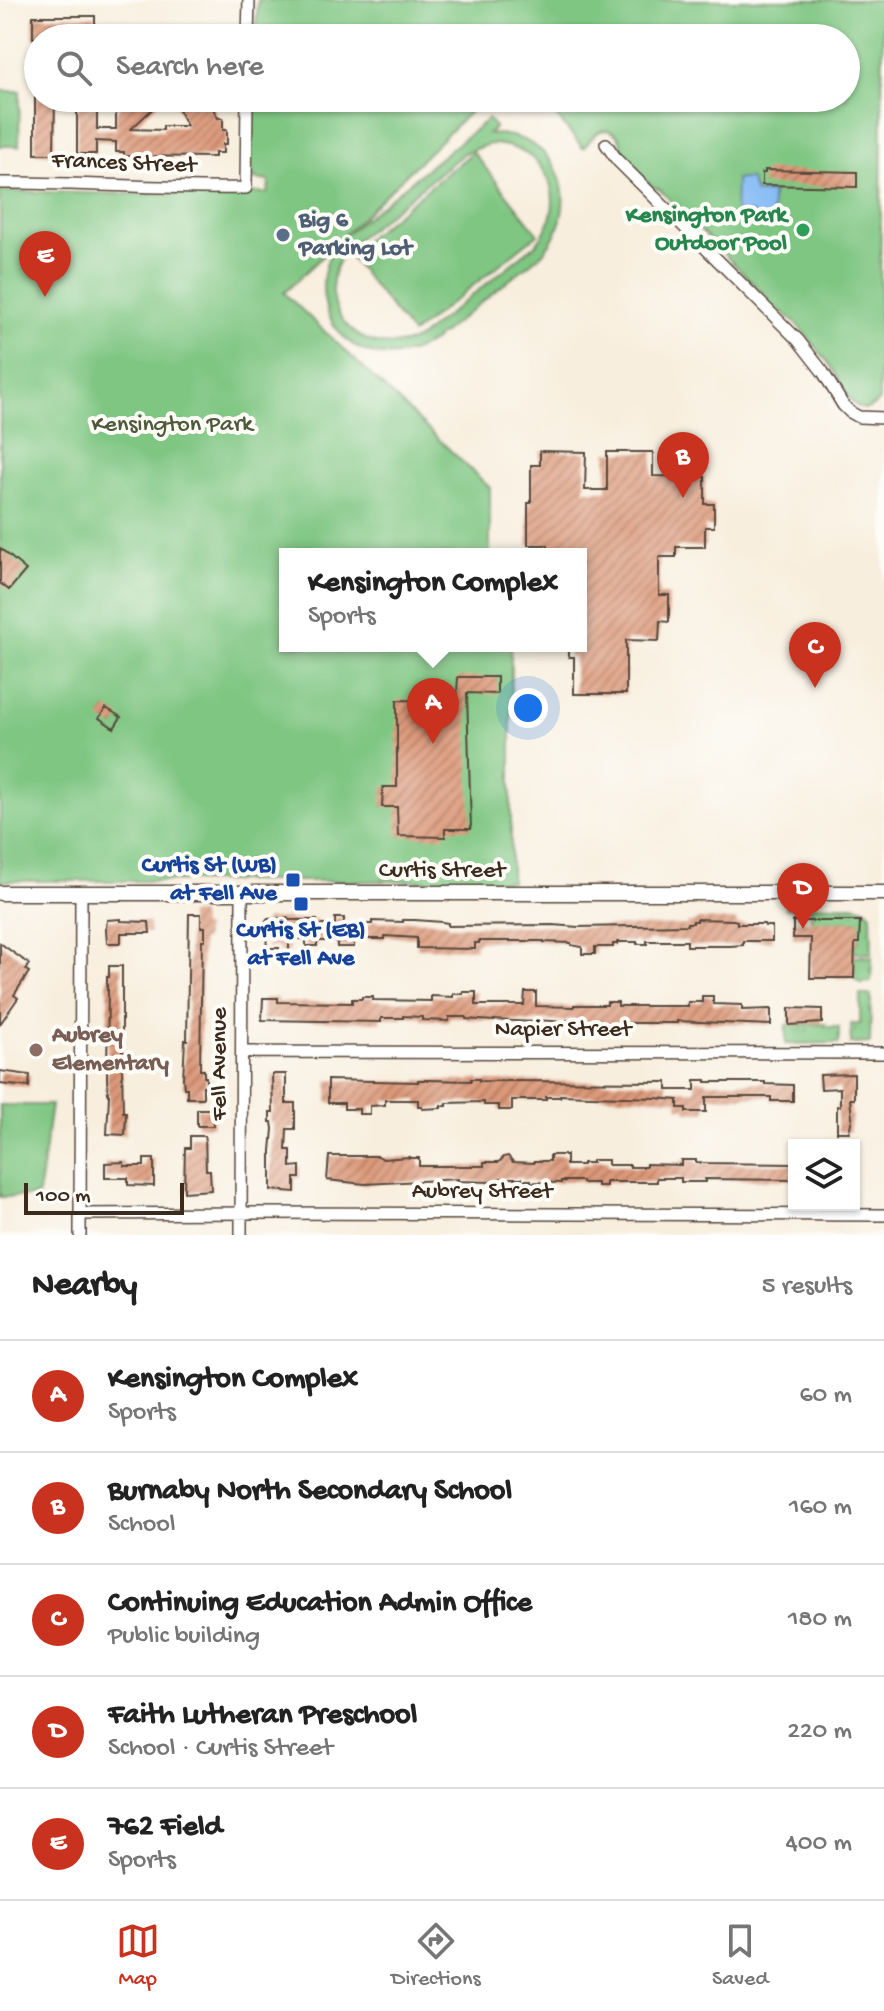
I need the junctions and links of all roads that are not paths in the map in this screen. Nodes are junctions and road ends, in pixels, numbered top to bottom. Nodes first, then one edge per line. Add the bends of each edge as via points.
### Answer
1 (249, 0) edge
2 (248, 24) edge
3 (247, 112) edge
4 (606, 144) dead end
5 (0, 183) edge
6 (884, 418) edge
7 (0, 893) edge
8 (884, 893) edge
9 (81, 894) junction
10 (242, 894) junction
11 (242, 1052) junction
12 (884, 1053) edge
13 (241, 1213) junction
14 (80, 1214) junction
15 (884, 1215) edge
16 (80, 1235) edge
17 (241, 1235) edge

1 - 2 street
3 - 5 street, Frances Street via 246,188
4 - 6 street via 798,340 850,412
7 - 9 street, Curtis Street
8 - 10 street, Curtis Street
9 - 10 street, Curtis Street
9 - 14 street
10 - 11 street, Fell Avenue
11 - 12 street, Napier Street
11 - 13 street, Fell Avenue
13 - 14 street, Aubrey Street
13 - 15 street, Aubrey Street
13 - 17 street, Fell Avenue
14 - 16 street

